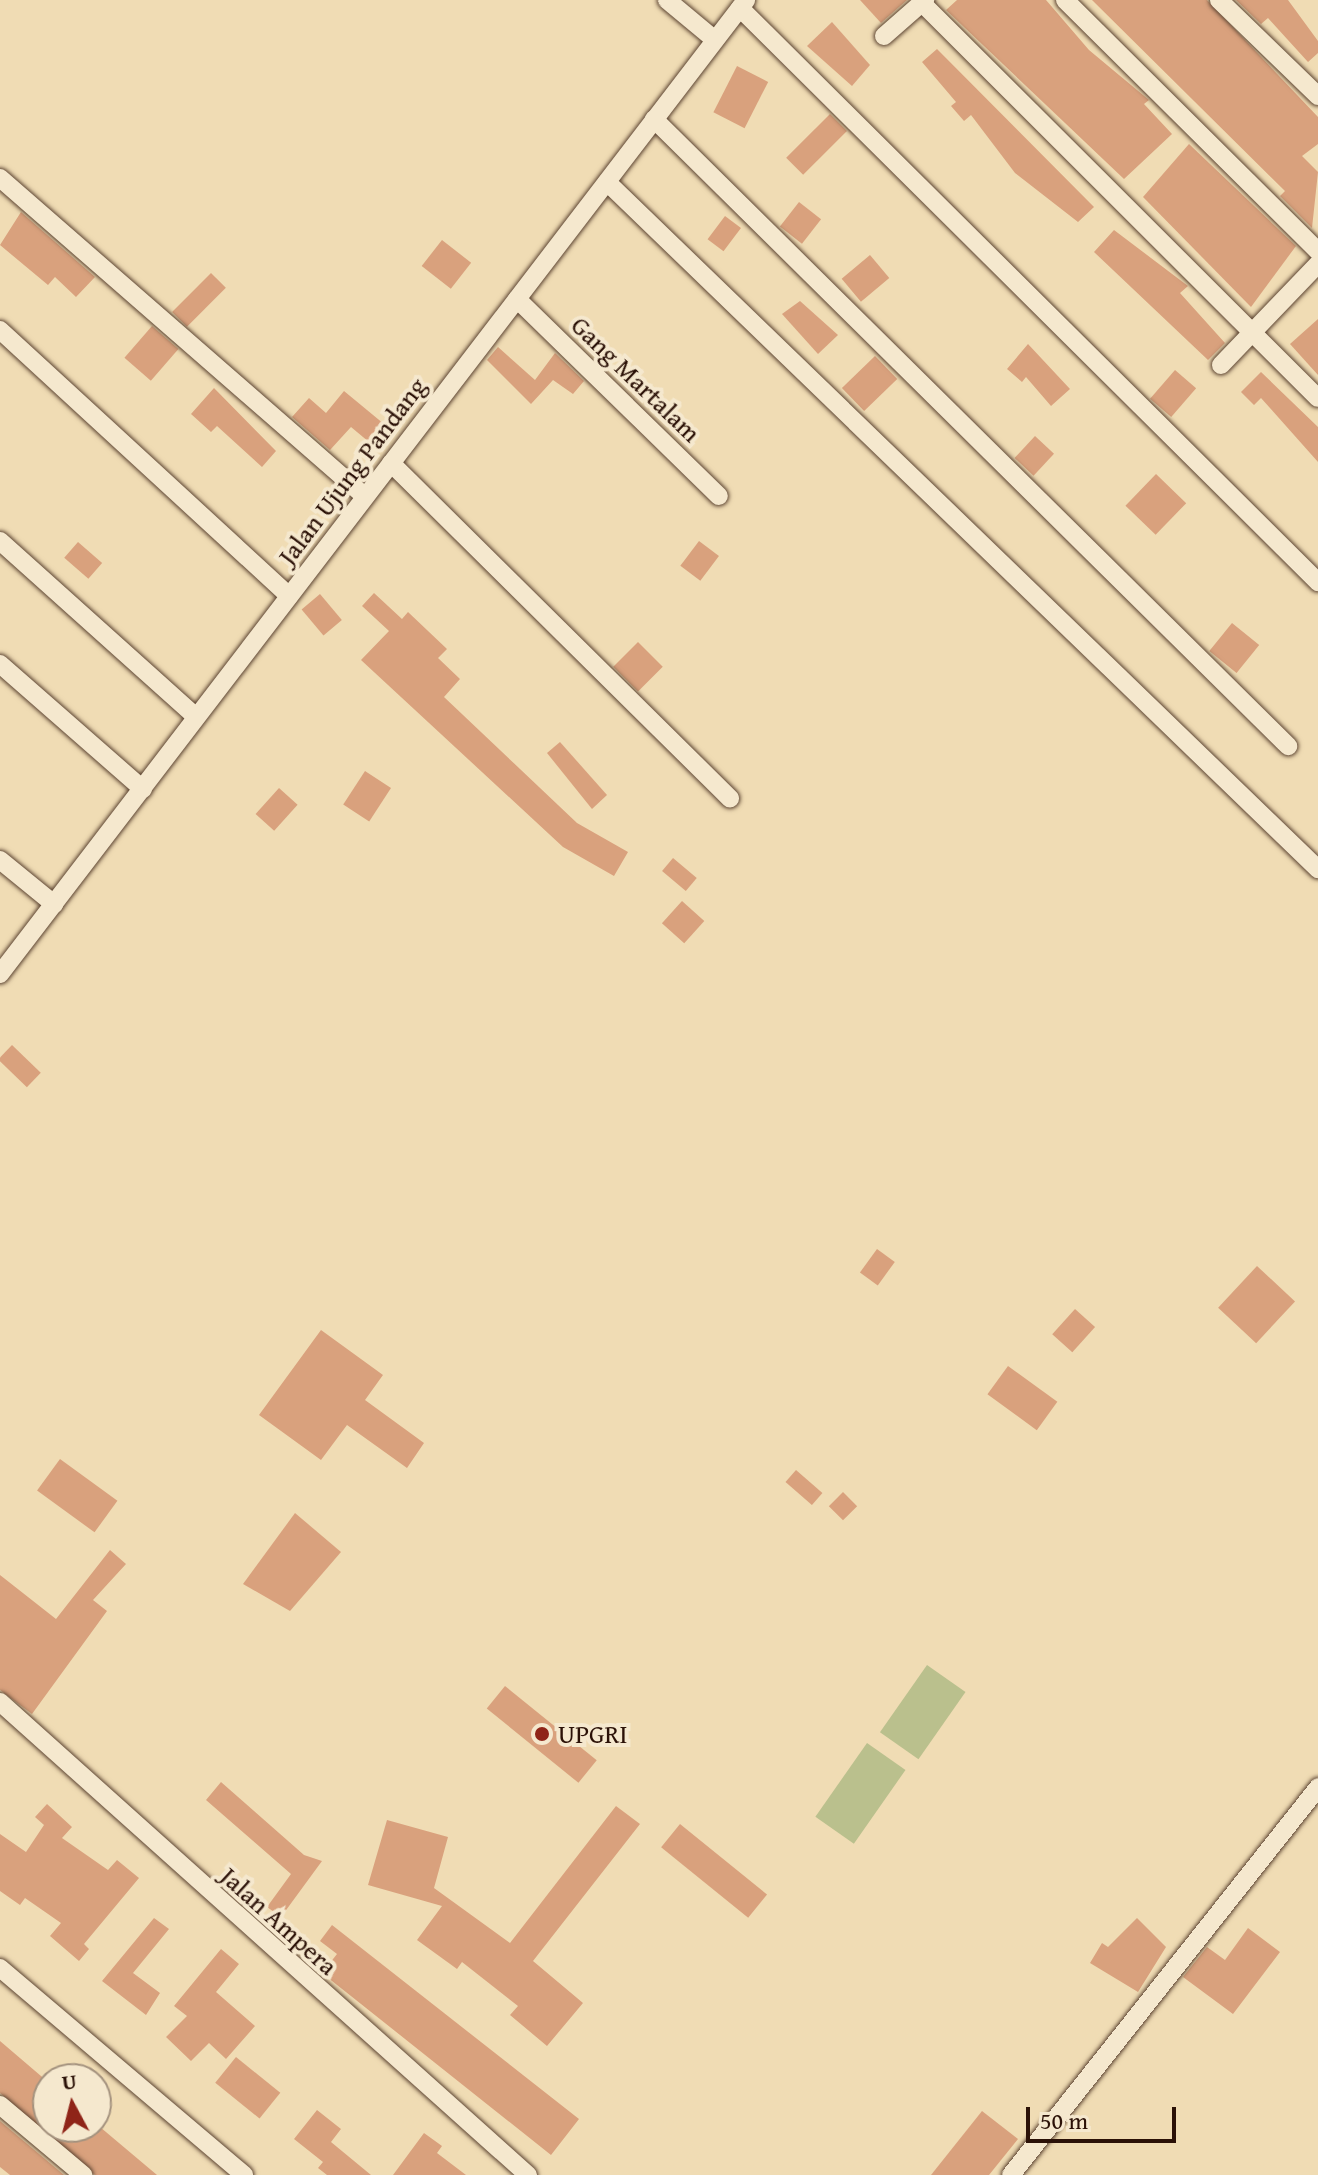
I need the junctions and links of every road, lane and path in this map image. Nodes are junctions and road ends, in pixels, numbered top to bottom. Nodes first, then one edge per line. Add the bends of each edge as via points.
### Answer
1 (667, 0) edge
2 (1065, 0) edge
3 (1219, 0) edge
4 (923, 2) edge
5 (743, 4) edge
6 (884, 36) dead end
7 (715, 40) junction
8 (1318, 96) edge
9 (654, 119) junction
10 (0, 178) edge
11 (607, 182) junction
12 (1318, 251) edge
13 (1318, 264) edge
14 (517, 299) junction
15 (0, 330) edge
16 (1252, 332) junction
17 (1221, 365) dead end
18 (1318, 398) edge
19 (391, 463) junction
20 (365, 496) junction
21 (719, 496) dead end
22 (0, 541) edge
23 (1318, 582) edge
24 (289, 596) junction
25 (0, 664) edge
26 (196, 717) junction
27 (1288, 746) dead end
28 (143, 789) junction
29 (730, 798) dead end
30 (0, 860) edge
31 (1318, 869) edge
32 (54, 904) junction
33 (0, 974) edge
34 (0, 1702) edge
35 (1318, 1787) edge
36 (0, 1968) edge
37 (0, 2105) edge
38 (83, 2175) edge
39 (244, 2175) edge
40 (528, 2175) edge
41 (1011, 2175) edge

1 - 7 street
2 - 12 street
3 - 8 street
4 - 6 street
4 - 16 street
5 - 7 street, Jalan Ujung Pandang
5 - 23 street
7 - 9 street, Jalan Ujung Pandang
9 - 11 street, Jalan Ujung Pandang
9 - 27 street
10 - 20 street
11 - 14 street, Jalan Ujung Pandang
11 - 31 street
13 - 16 street
14 - 19 street, Jalan Ujung Pandang
14 - 21 street, Gang Martalam
15 - 24 street
16 - 17 street
16 - 18 street
19 - 20 street, Jalan Ujung Pandang
19 - 29 street
20 - 24 street, Jalan Ujung Pandang
22 - 26 street
24 - 26 street, Jalan Ujung Pandang
25 - 28 street
26 - 28 street, Jalan Ujung Pandang
28 - 32 street, Jalan Ujung Pandang
30 - 32 street
32 - 33 street, Jalan Ujung Pandang
34 - 40 street, Jalan Ampera
35 - 41 street
36 - 39 street
37 - 38 street

